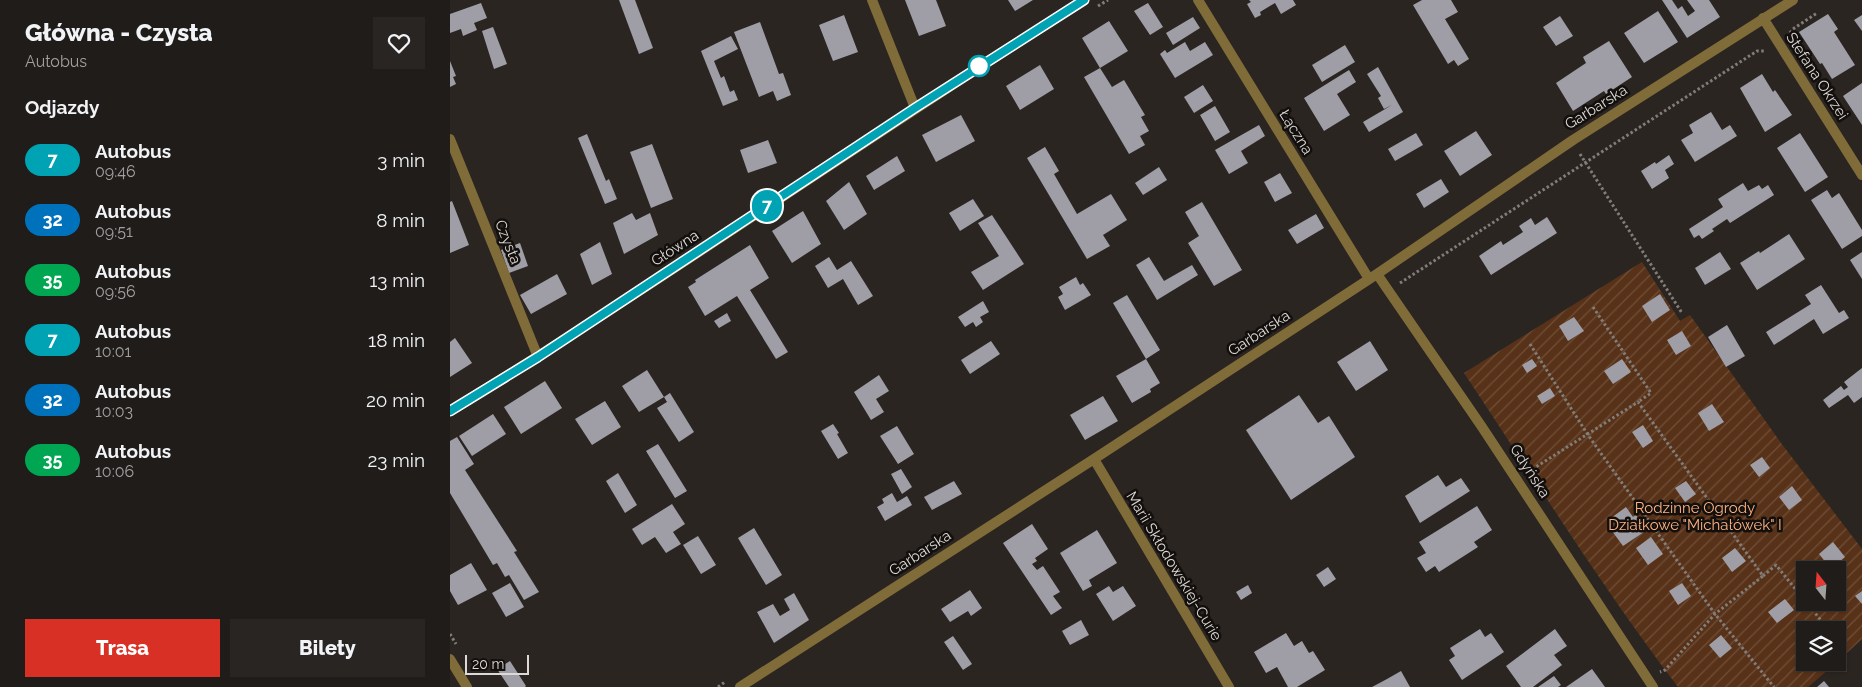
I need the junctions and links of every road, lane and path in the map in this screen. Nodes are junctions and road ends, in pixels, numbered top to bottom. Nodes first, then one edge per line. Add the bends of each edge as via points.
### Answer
1 (872, 0) edge
2 (1084, 0) edge
3 (1198, 0) edge
4 (1793, 0) edge
5 (1763, 18) junction
6 (1769, 52) dead end
7 (915, 108) junction
8 (450, 139) edge
9 (1573, 140) junction
10 (1585, 163) junction
11 (1862, 175) edge
12 (1373, 276) junction
13 (1399, 288) dead end
14 (1593, 307) dead end
15 (1682, 313) dead end
16 (1530, 344) dead end
17 (538, 357) junction
18 (1638, 402) junction
19 (450, 411) edge
20 (1588, 435) junction
21 (1094, 460) junction
22 (1530, 471) dead end
23 (1763, 576) junction
24 (1796, 590) edge
25 (1813, 611) edge
26 (1714, 614) junction
27 (1822, 621) edge
28 (450, 659) edge
29 (1665, 670) dead end
30 (467, 687) edge
31 (740, 687) edge
32 (1229, 687) edge
33 (1653, 687) edge
34 (1774, 687) edge

1 - 7 street
2 - 7 street, Główna
3 - 12 street, Łączna
4 - 5 street, Garbarska
5 - 9 street, Garbarska
5 - 11 street, Stefana Okrzei
6 - 10 path via 1757,51
7 - 17 street, Główna
8 - 17 street, Czysta
9 - 10 path
9 - 12 street, Garbarska
10 - 13 path via 1402,280
10 - 15 path
12 - 21 street, Garbarska
12 - 33 street, Gdyńska via 1482,427
14 - 18 path via 1651,393
16 - 20 path
17 - 19 street, Główna
18 - 20 path
18 - 23 path
20 - 22 path
20 - 26 path
21 - 31 street, Garbarska
21 - 32 street, Marii Skłodowskiej-Curie
23 - 24 path via 1776,566
23 - 26 path
25 - 27 path
26 - 29 path
26 - 34 path
28 - 30 street

